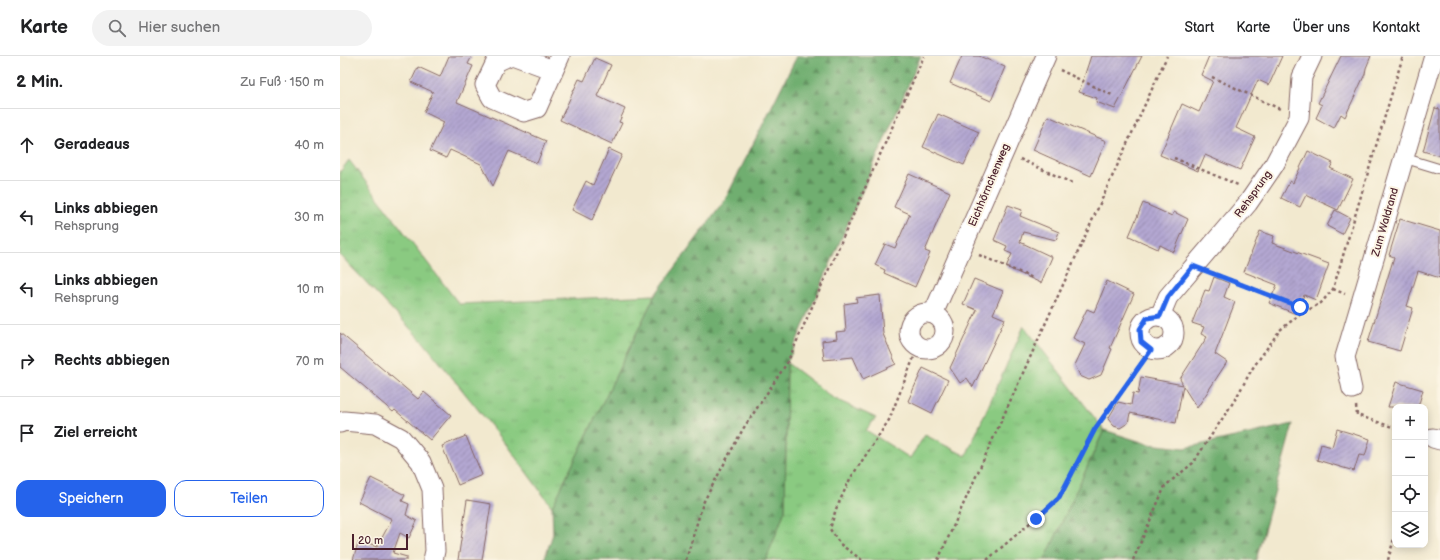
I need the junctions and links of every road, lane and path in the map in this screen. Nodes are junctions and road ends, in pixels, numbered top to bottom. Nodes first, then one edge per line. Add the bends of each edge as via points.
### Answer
1 (509, 56) edge
2 (515, 56) edge
3 (924, 56) edge
4 (1167, 56) edge
5 (1312, 56) edge
6 (1403, 56) edge
7 (1434, 56) edge
8 (1044, 59) edge
9 (557, 63) edge
10 (1212, 77) dead end
11 (1114, 96) dead end
12 (1299, 118) junction
13 (1003, 152) junction
14 (1174, 158) dead end
15 (1404, 158) junction
16 (1440, 169) edge
17 (1074, 184) dead end
18 (1255, 192) junction
19 (962, 248) junction
20 (1193, 266) junction
21 (1033, 278) dead end
22 (1300, 307) dead end
23 (934, 314) junction
24 (1160, 316) junction
25 (918, 347) junction
26 (1151, 350) junction
27 (1352, 389) joint
28 (340, 423) edge
29 (1392, 427) edge
30 (1392, 546) edge
31 (433, 560) edge
32 (686, 560) edge
33 (862, 560) edge
34 (938, 560) edge
35 (987, 560) edge
36 (1133, 560) edge
37 (1388, 560) edge

1 - 9 street via 496,62 485,85 492,98 524,112 536,108
2 - 9 street
3 - 32 path via 787,363 743,428 703,503
4 - 34 path
5 - 12 street, Rehsprung via 1302,77
6 - 36 path via 1333,289 1321,303 1299,315 1280,330 1252,369 1193,463 1165,486
7 - 15 street, Zum Waldrand
8 - 11 path
8 - 13 street, Eichhörnchenweg
10 - 12 path
12 - 18 street, Rehsprung via 1274,165
13 - 17 path
13 - 19 street, Eichhörnchenweg
14 - 18 path
15 - 16 lane
15 - 27 street, Zum Waldrand via 1345,357
18 - 20 street, Rehsprung via 1224,233
19 - 21 path
19 - 23 street, Eichhörnchenweg
20 - 22 path
20 - 24 street, Rehsprung via 1168,297
23 - 25 street via 923,313 914,319 909,328 911,339
23 - 25 street via 941,320 945,329 943,338 937,346 928,349
24 - 26 street via 1147,318 1140,329 1141,342
24 - 26 street via 1169,320 1174,328 1174,338 1169,346
25 - 33 path via 889,420 850,479 836,509 830,530 840,544
26 - 35 path via 1095,429 1059,498
27 - 29 path via 1357,415
28 - 31 street via 344,421 375,424 400,438 421,462 432,489 435,551
30 - 37 path

